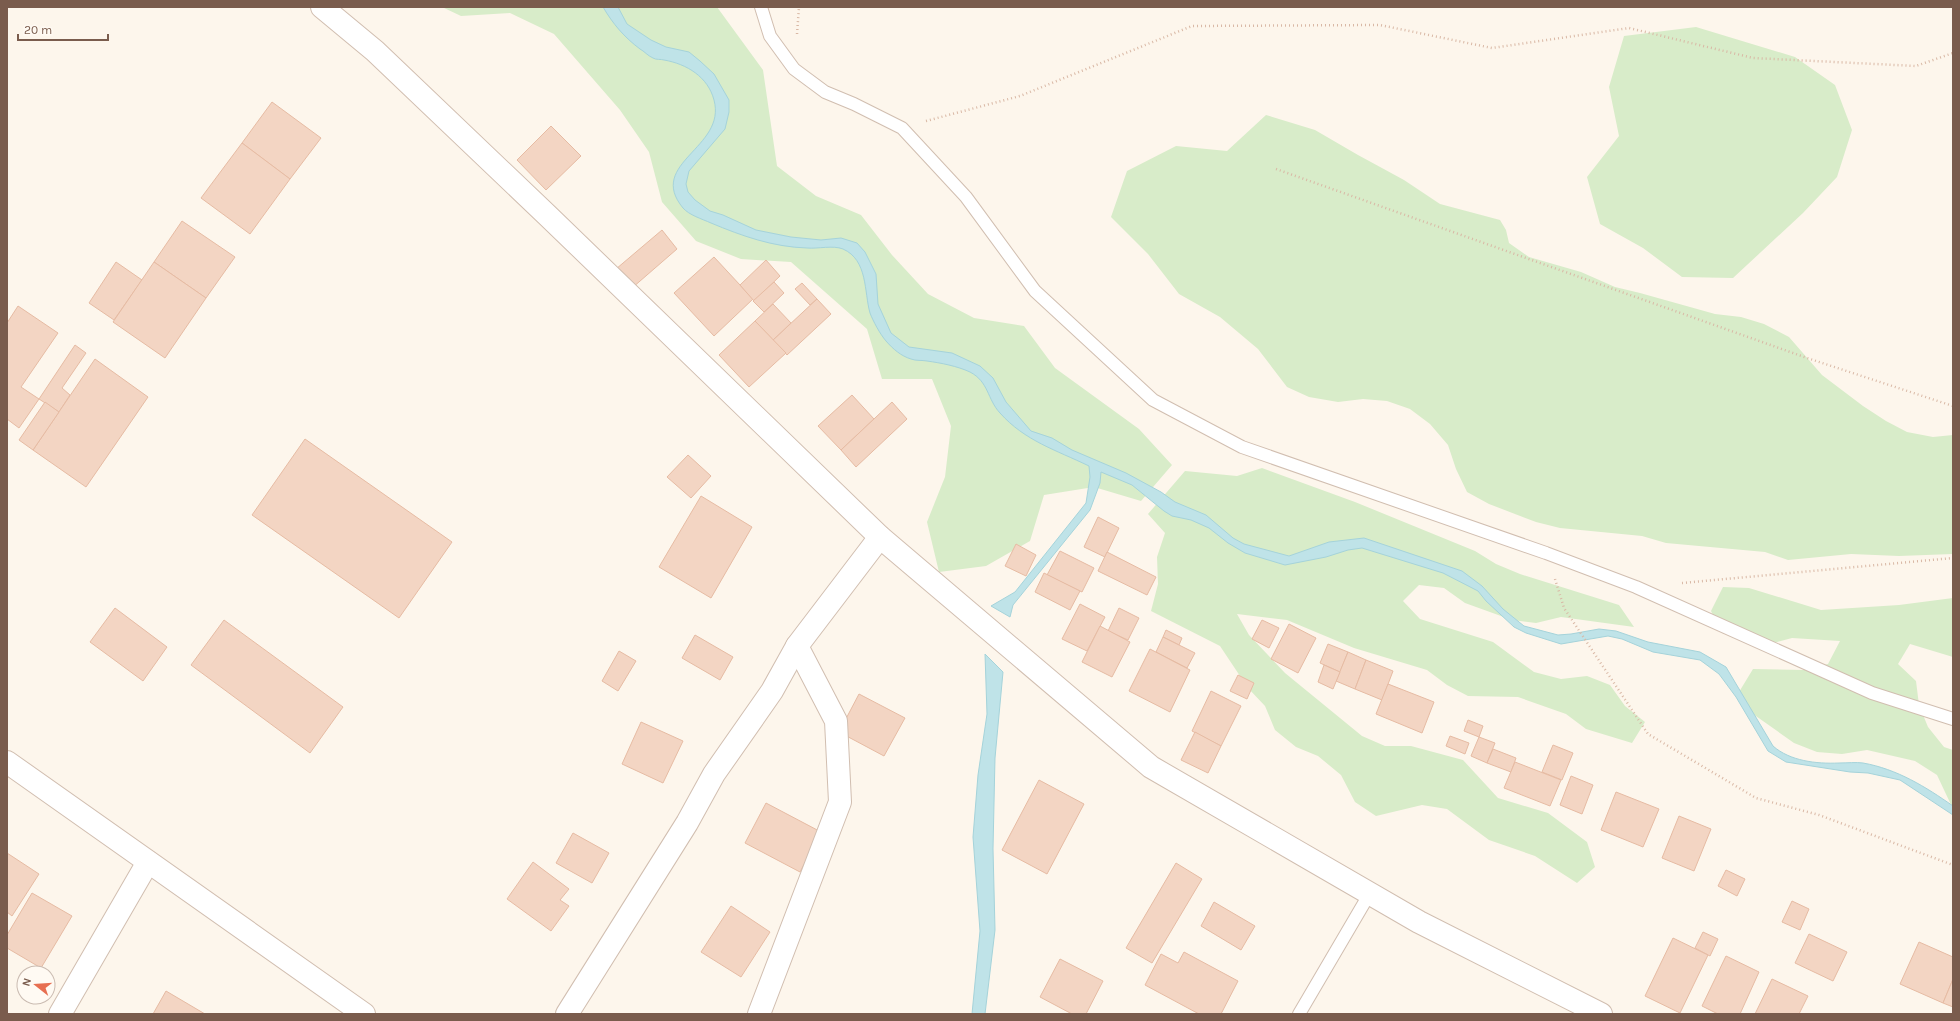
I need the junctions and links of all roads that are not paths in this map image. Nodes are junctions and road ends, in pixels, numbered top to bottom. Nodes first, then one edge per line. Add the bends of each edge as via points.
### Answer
1 (322, 7) edge
2 (761, 7) edge
3 (880, 537) junction
4 (797, 646) junction
5 (1953, 718) edge
6 (7, 762) edge
7 (148, 862) junction
8 (1370, 893) junction
9 (60, 1014) edge
10 (364, 1014) edge
11 (567, 1014) edge
12 (759, 1014) edge
13 (1299, 1014) edge
14 (1602, 1014) edge

1 - 3 street via 375,51 467,138
2 - 5 lane via 770,36 794,70 825,92 902,128 966,197 1035,291 1152,400 1242,447 1636,587 1872,693
3 - 4 street
3 - 8 street via 1151,767
4 - 11 street via 772,691 714,774 687,823
4 - 12 street via 836,721 840,802
6 - 7 street
7 - 9 street
7 - 10 street
8 - 13 lane
8 - 14 street via 1419,922

